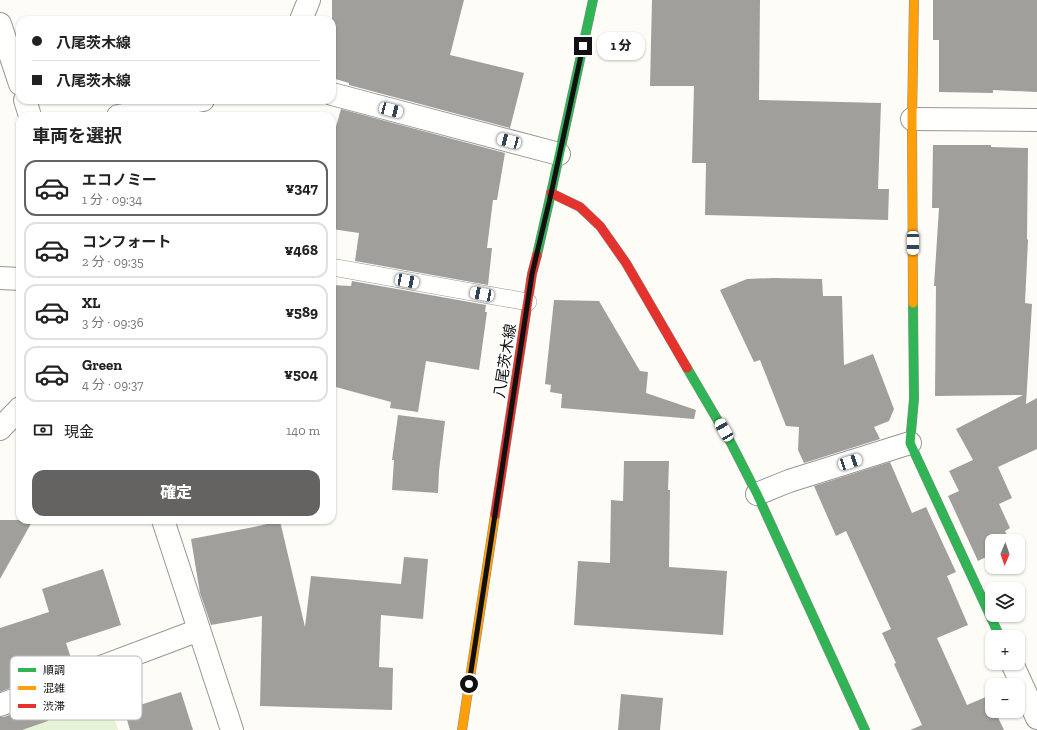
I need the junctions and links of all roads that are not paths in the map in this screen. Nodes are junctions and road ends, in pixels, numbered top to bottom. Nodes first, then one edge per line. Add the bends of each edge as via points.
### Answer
1 (309, 0) edge
2 (593, 0) edge
3 (914, 0) edge
4 (303, 16) edge
5 (0, 24) edge
6 (16, 72) edge
7 (336, 95) edge
8 (187, 104) edge
9 (154, 112) edge
10 (912, 119) junction
11 (1037, 120) edge
12 (559, 154) junction
13 (551, 194) junction
14 (336, 268) edge
15 (0, 278) edge
16 (16, 279) edge
17 (528, 302) junction
18 (16, 412) edge
19 (0, 428) edge
20 (910, 443) junction
21 (757, 494) junction
22 (164, 524) edge
23 (199, 630) junction
24 (997, 630) edge
25 (130, 656) edge
26 (1015, 670) edge
27 (10, 701) edge
28 (0, 705) edge
29 (1037, 718) edge
30 (232, 730) edge
31 (462, 730) edge
32 (865, 730) edge

1 - 4 street
2 - 12 street, 八尾茨木線
3 - 10 street
5 - 6 street
7 - 12 street
8 - 9 street
10 - 11 street
10 - 20 street via 914,399
12 - 13 street, 八尾茨木線
13 - 17 street, 八尾茨木線
13 - 21 street via 580,207 600,226 626,263 727,436
14 - 17 lane
15 - 16 street
17 - 31 street, 八尾茨木線
18 - 19 street
20 - 21 street via 789,481
20 - 24 street
21 - 32 street
22 - 23 street
23 - 25 street
23 - 30 street
26 - 29 street
27 - 28 street

